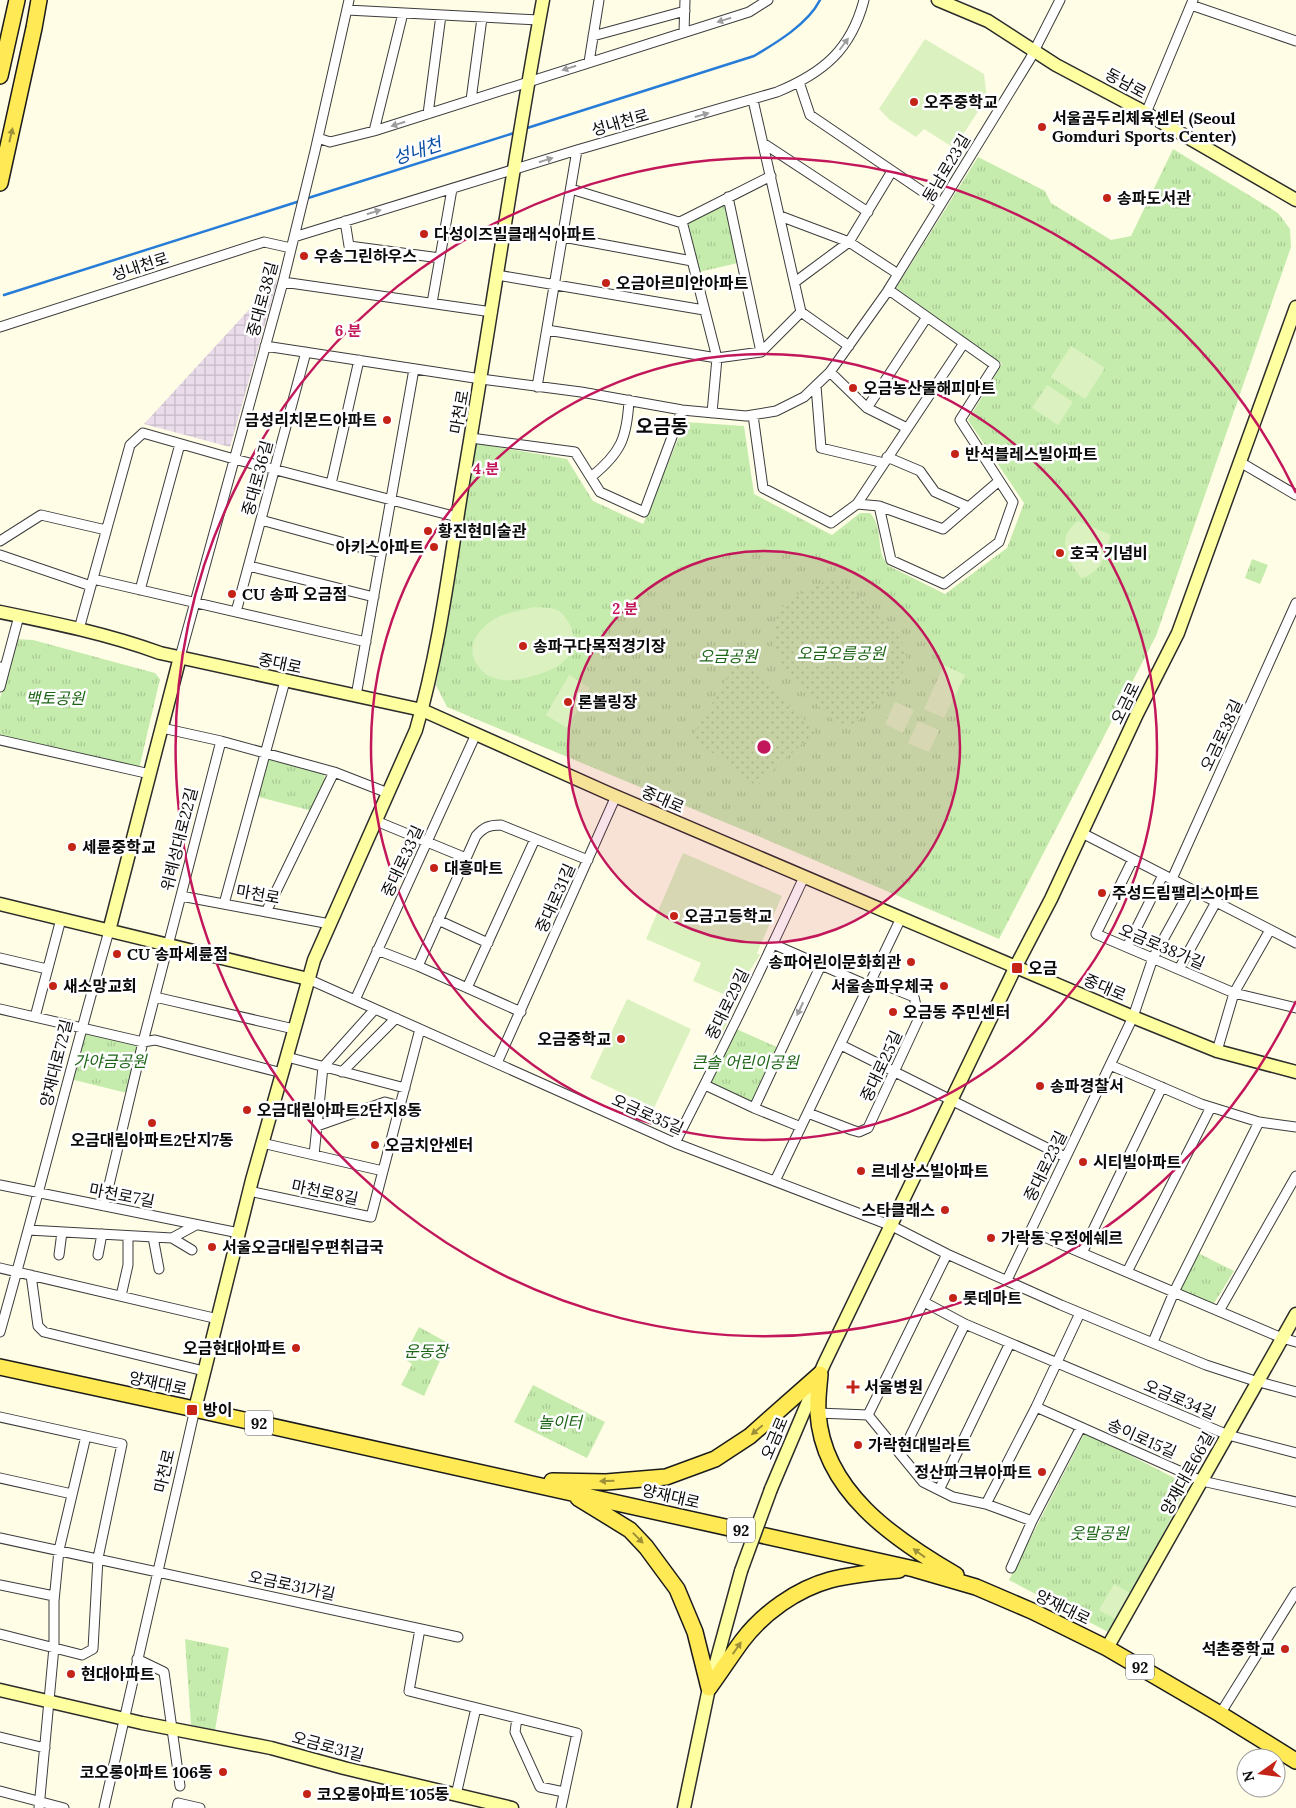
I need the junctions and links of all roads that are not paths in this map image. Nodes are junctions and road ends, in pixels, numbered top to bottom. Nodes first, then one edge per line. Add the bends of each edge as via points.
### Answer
1 (17, 0) edge
2 (39, 0) edge
3 (349, 0) edge
4 (543, 0) edge
5 (599, 0) edge
6 (685, 0) edge
7 (768, 0) edge
8 (864, 0) edge
9 (938, 0) edge
10 (1060, 0) edge
11 (1192, 3) edge
12 (347, 10) junction
13 (685, 11) junction
14 (403, 13) junction
15 (441, 16) junction
16 (482, 18) junction
17 (540, 20) junction
18 (684, 32) junction
19 (593, 36) junction
20 (1296, 41) edge
21 (1034, 50) junction
22 (589, 62) junction
23 (0, 76) edge
24 (529, 81) junction
25 (800, 82) junction
26 (471, 100) junction
27 (753, 100) junction
28 (1146, 113) junction
29 (428, 114) junction
30 (374, 131) junction
31 (318, 138) junction
32 (764, 143) junction
33 (577, 150) junction
34 (514, 168) junction
35 (892, 171) junction
36 (771, 176) junction
37 (0, 183) edge
38 (452, 189) junction
39 (571, 189) junction
40 (728, 198) junction
41 (1296, 200) edge
42 (941, 204) junction
43 (868, 212) junction
44 (780, 216) junction
45 (345, 221) junction
46 (682, 222) junction
47 (294, 235) junction
48 (563, 238) junction
49 (849, 242) junction
50 (290, 248) junction
51 (440, 258) junction
52 (692, 261) junction
53 (898, 274) junction
54 (497, 275) junction
55 (283, 282) junction
56 (795, 282) junction
57 (555, 286) junction
58 (889, 290) junction
59 (432, 303) junction
60 (1296, 307) edge
61 (704, 310) junction
62 (492, 312) junction
63 (802, 312) junction
64 (927, 317) junction
65 (0, 327) edge
66 (547, 330) junction
67 (964, 343) junction
68 (265, 346) junction
69 (849, 346) junction
70 (306, 352) junction
71 (762, 352) junction
72 (717, 358) junction
73 (359, 360) junction
74 (414, 369) junction
75 (830, 372) junction
76 (480, 379) junction
77 (537, 386) junction
78 (816, 386) junction
79 (629, 400) junction
80 (867, 408) junction
81 (682, 410) junction
82 (712, 413) junction
83 (753, 415) junction
84 (907, 428) junction
85 (471, 438) junction
86 (180, 444) junction
87 (234, 459) junction
88 (886, 460) junction
89 (1240, 462) junction
90 (274, 469) junction
91 (591, 477) junction
92 (999, 481) junction
93 (330, 484) junction
94 (1296, 495) edge
95 (391, 500) junction
96 (857, 504) junction
97 (879, 506) junction
98 (969, 507) junction
99 (457, 517) junction
100 (261, 520) junction
101 (106, 530) junction
102 (0, 540) edge
103 (381, 553) junction
104 (0, 555) edge
105 (249, 566) junction
106 (92, 583) junction
107 (140, 590) junction
108 (374, 597) junction
109 (1296, 602) edge
110 (195, 603) junction
111 (0, 612) edge
112 (236, 612) junction
113 (19, 616) junction
114 (79, 629) junction
115 (366, 642) junction
116 (180, 657) junction
117 (2, 668) edge
118 (285, 681) junction
119 (0, 687) edge
120 (356, 696) junction
121 (422, 710) junction
122 (162, 728) junction
123 (476, 734) junction
124 (0, 740) edge
125 (221, 741) junction
126 (265, 753) junction
127 (334, 772) junction
128 (150, 774) junction
129 (388, 793) junction
130 (616, 796) junction
131 (376, 821) junction
132 (1082, 833) junction
133 (535, 839) junction
134 (427, 842) junction
135 (466, 858) junction
136 (1133, 859) junction
137 (588, 860) junction
138 (804, 877) junction
139 (1167, 877) junction
140 (1191, 889) junction
141 (181, 896) junction
142 (1216, 902) junction
143 (0, 904) edge
144 (224, 904) junction
145 (266, 912) junction
146 (902, 918) junction
147 (61, 919) junction
148 (438, 920) junction
149 (330, 924) junction
150 (1270, 930) junction
151 (109, 931) junction
152 (488, 943) junction
153 (1296, 943) edge
154 (773, 944) junction
155 (168, 945) junction
156 (1126, 947) junction
157 (377, 950) junction
158 (0, 958) edge
159 (1152, 958) junction
160 (821, 965) junction
161 (418, 966) junction
162 (1016, 966) junction
163 (47, 969) junction
164 (1179, 969) junction
165 (308, 979) junction
166 (871, 983) junction
167 (467, 988) junction
168 (1234, 993) junction
169 (155, 997) junction
170 (356, 1000) junction
171 (1295, 1005) edge
172 (0, 1009) edge
173 (375, 1009) junction
174 (521, 1012) junction
175 (35, 1017) junction
176 (1133, 1017) junction
177 (396, 1018) junction
178 (82, 1026) junction
179 (294, 1029) junction
180 (420, 1029) junction
181 (143, 1042) junction
182 (841, 1044) junction
183 (1217, 1051) junction
184 (286, 1057) junction
185 (497, 1063) junction
186 (1110, 1065) junction
187 (323, 1067) junction
188 (896, 1071) junction
189 (342, 1072) junction
190 (1296, 1072) edge
191 (282, 1074) junction
192 (705, 1085) junction
193 (1162, 1087) junction
194 (405, 1088) junction
195 (952, 1101) junction
196 (400, 1106) junction
197 (1211, 1107) junction
198 (754, 1108) junction
199 (808, 1113) junction
200 (1259, 1122) junction
201 (317, 1126) junction
202 (801, 1127) junction
203 (1296, 1127) edge
204 (262, 1143) junction
205 (675, 1143) junction
206 (314, 1155) junction
207 (1066, 1158) junction
208 (383, 1171) junction
209 (1296, 1176) edge
210 (775, 1181) junction
211 (0, 1185) edge
212 (249, 1191) junction
213 (38, 1193) junction
214 (104, 1206) junction
215 (196, 1225) junction
216 (892, 1226) junction
217 (28, 1230) junction
218 (1030, 1231) junction
219 (62, 1232) junction
220 (102, 1234) junction
221 (239, 1234) junction
222 (128, 1236) junction
223 (153, 1237) junction
224 (172, 1238) junction
225 (192, 1250) dead end
226 (1082, 1253) junction
227 (948, 1254) junction
228 (59, 1255) dead end
229 (98, 1255) dead end
230 (0, 1268) edge
231 (159, 1269) dead end
232 (17, 1272) junction
233 (1127, 1272) junction
234 (32, 1275) junction
235 (1007, 1280) junction
236 (1174, 1292) junction
237 (121, 1296) junction
238 (924, 1302) junction
239 (1219, 1311) junction
240 (1080, 1312) junction
241 (1296, 1314) edge
242 (218, 1319) junction
243 (965, 1324) junction
244 (0, 1332) edge
245 (1282, 1338) junction
246 (1153, 1342) junction
247 (1296, 1342) edge
248 (1010, 1343) junction
249 (1056, 1363) junction
250 (0, 1367) edge
251 (204, 1371) junction
252 (820, 1374) junction
253 (1257, 1382) junction
254 (1296, 1392) edge
255 (1036, 1407) junction
256 (195, 1409) junction
257 (818, 1413) junction
258 (868, 1415) junction
259 (0, 1417) edge
260 (1081, 1427) junction
261 (1228, 1435) junction
262 (86, 1436) junction
263 (1296, 1453) edge
264 (901, 1455) junction
265 (0, 1478) edge
266 (518, 1481) junction
267 (1202, 1481) junction
268 (939, 1490) junction
269 (569, 1492) junction
270 (72, 1494) junction
271 (1296, 1502) edge
272 (986, 1504) junction
273 (1032, 1521) junction
274 (0, 1538) edge
275 (59, 1550) junction
276 (98, 1558) junction
277 (914, 1568) junction
278 (1011, 1568) dead end
279 (158, 1571) junction
280 (0, 1585) edge
281 (976, 1587) junction
282 (1296, 1592) edge
283 (54, 1596) junction
284 (420, 1629) junction
285 (0, 1634) edge
286 (458, 1637) dead end
287 (54, 1647) junction
288 (1107, 1648) junction
289 (137, 1659) junction
290 (709, 1688) junction
291 (0, 1690) edge
292 (49, 1701) junction
293 (476, 1708) junction
294 (1220, 1714) junction
295 (517, 1718) junction
296 (124, 1719) junction
297 (172, 1730) junction
298 (0, 1738) edge
299 (45, 1748) junction
300 (1296, 1761) edge
301 (180, 1786) dead end
302 (0, 1791) edge
303 (564, 1792) junction
304 (456, 1795) junction
305 (473, 1804) edge
306 (39, 1805) edge
307 (177, 1806) edge
308 (64, 1808) edge
309 (104, 1808) edge
310 (200, 1808) edge
311 (512, 1808) edge
312 (560, 1808) edge
313 (684, 1808) edge

1 - 23 main road
37 -> 2 main road
3 - 12 street, 중대로38길
4 - 17 main road, 마천로
5 - 19 street
6 - 13 street
7 -> 18 street via 749,12
25 -> 8 street, 성내천로 via 847,42
9 - 21 main road, 동남로 via 988,21
10 - 21 street, 동남로23길
11 - 20 street
11 - 28 street
12 - 14 street
12 - 31 street, 중대로38길
13 - 18 street
13 - 19 street
14 - 15 street
14 - 30 street
15 - 16 street
15 - 29 street
16 - 17 street
16 - 26 street
17 - 24 main road, 마천로
18 - 22 street
19 - 22 street
21 - 28 main road, 동남로
21 - 42 street, 동남로23길
22 -> 24 street
24 - 26 street
24 - 34 main road, 마천로
25 - 27 street, 성내천로
25 - 35 street via 810,115
26 - 29 street
27 - 32 street
33 -> 27 street, 성내천로
28 - 41 main road, 동남로
29 -> 30 street
30 - 31 street via 330,142
31 - 47 street, 중대로38길
32 - 36 street
32 - 43 street
34 -> 33 street, 성내천로
33 - 39 street
34 - 38 street, 성내천로
34 - 54 main road, 마천로
35 - 42 street
35 - 43 street
36 - 40 street
36 - 44 street
45 -> 38 street, 성내천로
38 - 51 street
39 - 46 street
39 - 48 street
40 - 46 street
40 - 71 street
42 - 53 street, 동남로23길
43 - 49 street
44 - 49 street
44 - 56 street
45 - 47 street, 성내천로
45 - 51 street via 349,246
46 - 52 street
47 - 50 street, 중대로38길
48 - 52 street
48 - 57 street
49 - 53 street
49 - 56 street
50 - 55 street, 중대로38길
50 - 65 street, 성내천로 via 264,242
51 - 59 street
52 - 61 street
53 - 58 street, 동남로23길
54 - 57 street
54 - 62 main road, 마천로
55 - 59 street
55 - 68 street, 중대로38길
56 - 63 street
57 - 61 street
57 - 66 street
58 - 64 street
58 - 69 street, 동남로23길
59 - 62 street
60 - 89 main road, 오금로
61 - 72 street
62 - 76 main road, 마천로
63 - 69 street
63 - 71 street
64 - 67 street
64 - 80 street
66 - 72 street
66 - 77 street
67 - 84 street
67 - 92 street via 995,364 960,420
68 - 70 street, 동남로23길
68 - 87 street, 중대로38길
69 - 75 street, 동남로23길
70 - 73 street, 동남로23길
70 - 90 street, 중대로36길
71 - 72 street
72 - 82 street
73 - 74 street, 동남로23길
73 - 93 street
74 - 76 street, 동남로23길
74 - 95 street
75 - 78 street, 동남로23길
75 - 80 street
76 - 77 street, 동남로23길
76 - 85 main road, 마천로
77 - 79 street, 동남로23길
78 - 83 street, 동남로23길 via 804,397 776,411
78 - 88 street via 821,448
79 - 81 street, 동남로23길
79 - 91 street via 623,441 615,455
80 - 84 street
81 - 82 street, 동남로23길
81 - 91 street via 644,512 600,492
82 - 83 street, 동남로23길
83 - 96 street via 763,488 831,523
84 - 88 street
85 - 91 street via 575,452
85 - 99 main road, 마천로
86 - 87 street
86 - 101 street via 143,433 130,445
86 - 107 street
87 - 90 street
87 - 110 street, 중대로38길
88 - 96 street
88 - 98 street via 920,471 935,492
89 - 94 street
89 - 132 main road, 오금로 via 1178,633
90 - 93 street
90 - 100 street, 중대로36길
92 - 97 street via 1012,502 999,542 944,584 891,560
92 - 98 street
93 - 95 street
95 - 99 street
95 - 103 street
96 - 97 street
97 - 98 street via 943,528
99 - 121 main road, 마천로
100 - 103 street
100 - 105 street, 중대로36길
101 - 102 street via 41,515
101 - 106 street
103 - 108 street
104 - 106 street
105 - 108 street
105 - 112 street, 중대로36길
106 - 107 street
106 - 114 street
107 - 110 street
108 - 115 street
109 - 139 street, 오금로38길
110 - 112 street
110 - 116 street, 중대로38길
111 - 113 main road, 중대로
112 - 115 street
113 - 114 main road, 중대로
113 - 117 street
114 - 116 main road, 중대로
115 - 120 street
116 - 118 main road, 중대로
116 - 122 main road, 양재대로72길
117 - 119 street
118 - 120 main road, 중대로
118 - 126 street
120 - 121 main road, 중대로
121 - 123 main road, 중대로
121 - 129 main road, 마천로
122 - 125 street
122 - 128 main road, 양재대로72길
123 - 130 main road, 중대로
123 - 134 street, 중대로33길
124 - 128 street
125 - 126 street
125 - 141 street, 위례성대로22길
126 - 127 street
126 - 144 street
127 - 129 street
127 - 145 street
128 - 151 main road, 양재대로72길
129 - 131 main road, 마천로
130 - 137 street, 중대로31길
130 - 138 main road, 중대로
131 - 134 street
131 - 149 main road, 마천로
132 - 136 street
132 - 162 main road, 오금로
133 - 135 street via 501,825 490,825 482,828 476,836
133 - 137 street
133 - 152 street
134 - 135 street
134 - 157 street, 중대로33길
135 - 148 street
136 - 139 street
136 - 156 street, 오금로38가길 via 1096,934
137 - 174 street, 중대로31길
138 - 146 main road, 중대로
138 - 154 street, 중대로29길
139 - 140 street
139 - 156 street, 오금로38길
140 - 142 street
140 - 159 street
141 - 144 street, 마천로
141 - 155 street, 위례성대로22길
142 - 150 street
142 - 164 street
143 - 147 main road
144 - 145 street, 마천로
145 - 149 street, 마천로
146 - 162 main road, 중대로
146 - 166 street
147 - 151 main road
147 - 163 street
148 - 152 street
148 - 161 street
149 - 165 main road, 마천로
150 - 153 street
150 - 168 street
151 - 155 main road
151 - 178 street, 양재대로72길
152 - 167 street
154 - 160 street, 중대로25길
154 - 192 street, 중대로29길
155 - 165 main road
155 - 169 street, 위례성대로22길
156 - 159 street, 오금로38가길
157 - 161 street
157 - 170 street, 중대로33길
158 - 163 street
159 - 164 street, 오금로38가길
159 - 176 street, 중대로23길
160 - 166 street, 중대로25길
160 -> 198 street
161 - 167 street
162 - 176 main road, 중대로
162 - 195 main road, 오금로
163 - 175 street
164 - 168 street, 오금로38가길
165 - 170 street, 오금로35길
165 - 179 main road, 마천로
166 - 182 street
166 - 188 street, 중대로25길 via 914,997 917,1006 919,1018
167 - 174 street
168 - 171 street, 오금로38가길
168 - 183 street
169 - 179 street
169 - 181 street, 위례성대로22길
170 - 173 street, 오금로35길
172 - 175 street
173 - 177 street, 오금로35길
173 - 187 street
174 - 185 street, 중대로31길
175 - 178 street
176 - 183 main road, 중대로
176 - 186 street, 중대로23길
177 - 180 street, 오금로35길
177 - 189 street
178 - 181 street
178 - 213 street, 양재대로72길
179 - 184 main road, 마천로
180 - 185 street, 오금로35길
180 - 194 street, 마천로8길
181 - 191 street via 155,1040
181 - 214 street, 위례성대로22길
182 - 188 street
182 - 199 street
183 - 190 main road, 중대로
184 - 187 street
184 - 191 main road, 마천로
185 - 205 street, 오금로35길
186 - 193 street
186 - 207 street, 중대로23길
187 - 189 street
187 - 201 street
188 - 195 street
188 - 199 street, 중대로25길 via 868,1128 859,1132
189 - 194 street
191 - 204 main road, 마천로
192 - 198 street
192 - 205 street, 중대로29길
193 - 197 street
193 - 226 street
194 - 196 street, 마천로8길
195 - 207 street
195 - 216 main road, 오금로
196 - 201 street via 385,1102
196 - 208 street, 마천로8길
197 - 200 street
197 - 233 street
198 - 202 street
199 - 202 street
200 - 203 street
200 - 236 street
201 - 206 street
202 - 210 street
204 - 206 street
204 - 212 main road, 마천로
205 - 210 street, 오금로35길
206 - 208 street
207 - 218 street, 중대로23길
208 - 212 street, 마천로8길 via 371,1217
209 - 239 street
210 - 216 street, 오금로35길
211 - 213 street, 마천로7길
212 - 221 main road, 마천로
213 - 214 street, 마천로7길
213 - 217 street, 양재대로72길
214 - 215 street, 마천로7길
215 - 221 street, 마천로7길
215 - 224 street
216 - 227 street, 오금로35길
216 - 252 main road, 오금로
217 - 219 street
217 - 232 street, 양재대로72길
218 - 226 street
218 - 235 street, 중대로23길
219 - 220 street
219 - 228 street
220 - 222 street
220 - 229 street
221 - 242 main road, 마천로
222 - 223 street
222 - 237 street via 128,1266
223 - 224 street
223 - 231 street
224 - 225 street
226 - 233 street
227 - 235 street, 오금로35길
227 - 238 street
230 - 232 street
232 - 234 street
232 - 244 street, 양재대로72길
233 - 236 street
234 - 237 street
234 - 251 street via 38,1326 44,1332
235 - 240 street, 오금로35길
236 - 239 street
236 - 246 street
237 - 242 street
238 - 243 street, 오금로34길
238 - 258 street
239 - 245 street
240 - 246 street, 오금로35길
240 - 249 street
241 - 245 main road, 양재대로66길
242 - 251 main road, 마천로
243 - 248 street, 오금로34길
243 - 264 street
245 - 247 street
245 - 253 main road, 양재대로66길
246 - 253 street, 오금로35길
248 - 249 street, 오금로34길
248 - 268 street
249 - 255 street
249 - 261 street, 오금로34길
250 - 256 main road, 양재대로 / 92
251 - 256 main road, 마천로
252 - 257 main road
252 -> 266 main road via 750,1436 715,1459 666,1477 606,1482
252 - 290 main road, 오금로, bridge via 771,1489 742,1571
253 - 254 street, 오금로35길
253 - 261 main road, 양재대로66길
255 - 260 street, 송이로15길
255 - 272 street
256 - 266 main road, 양재대로 / 92
256 - 279 street, 마천로
257 - 258 street
281 -> 257 main road via 927,1558 880,1524 852,1496 835,1473 823,1443
258 - 264 street
259 - 262 street
260 - 267 street, 송이로15길
260 - 273 street
261 - 263 street, 오금로34길
261 - 267 main road, 양재대로66길
262 - 270 street
262 - 276 street via 122,1444
264 - 268 street via 923,1482
265 - 270 street
266 - 269 main road, 양재대로 / 92
267 - 271 street, 송이로15길
267 - 288 main road, 양재대로66길
268 - 272 street via 953,1497
269 - 277 main road, 양재대로 / 92
269 -> 290 main road via 630,1530 677,1589 695,1632
270 - 275 street
272 - 273 street
273 - 278 street
274 - 275 street, 오금로31가길
275 - 276 street, 오금로31가길
275 - 283 street
276 - 279 street, 오금로31가길
276 - 287 street via 94,1649 82,1655
277 - 281 main road, 양재대로 / 92
290 -> 277 main road via 743,1639 770,1612 798,1594 829,1580
279 - 284 street, 오금로31가길
279 - 289 street, 마천로
280 - 283 street
281 - 288 main road, 양재대로 / 92
282 - 294 street
283 - 287 street
284 - 286 street, 오금로31가길
284 - 293 street via 409,1691
285 - 287 street
287 - 292 street
288 - 294 main road, 양재대로 / 92
289 - 296 street, 마천로
289 - 297 street via 164,1672
290 - 313 main road, 오금로
291 - 292 main road, 오금로31길
292 - 296 main road, 오금로31길
292 - 299 street
293 - 295 street
293 - 304 street
294 - 300 main road, 양재대로 / 92
295 - 303 street via 515,1732 540,1787
295 - 303 street via 577,1733
296 - 297 main road, 오금로31길
296 - 309 street, 마천로
297 - 301 street
297 - 304 main road, 오금로31길 via 272,1748
298 - 299 street
299 - 306 street
302 - 306 street
303 - 312 street
304 - 305 main road, 오금로31길
305 - 311 main road, 오금로31길
306 - 308 street
307 - 310 street

